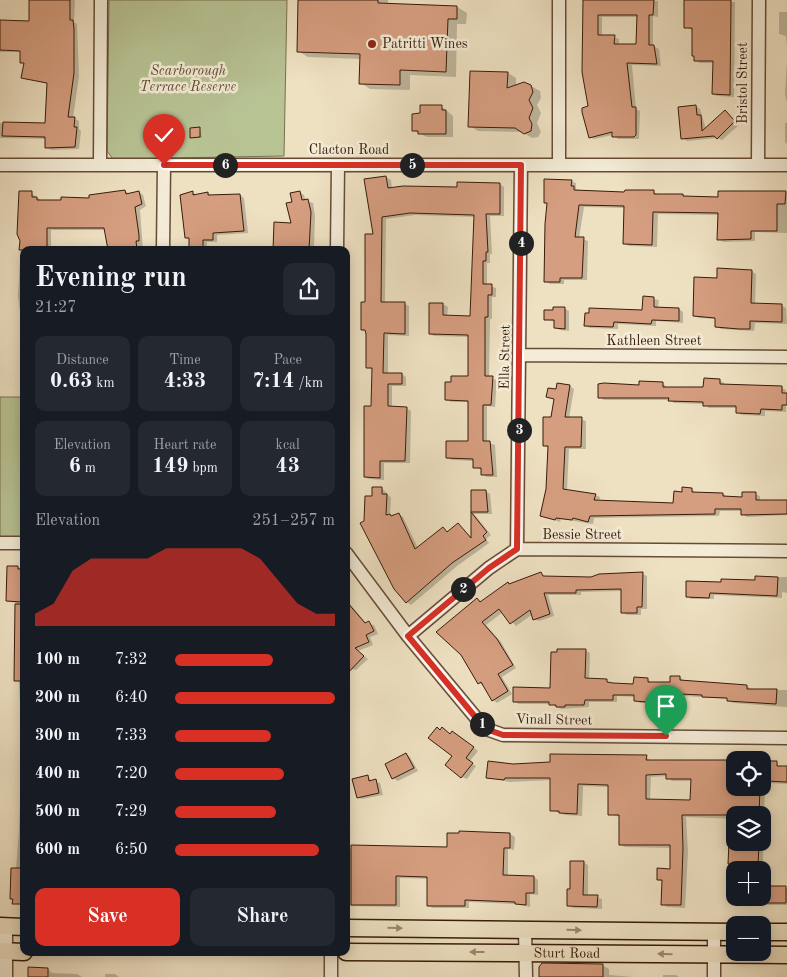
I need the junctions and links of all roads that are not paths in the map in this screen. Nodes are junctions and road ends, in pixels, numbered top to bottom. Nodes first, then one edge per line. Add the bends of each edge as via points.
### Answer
1 (100, 0) edge
2 (559, 0) edge
3 (759, 0) edge
4 (0, 165) edge
5 (100, 165) junction
6 (164, 165) junction
7 (338, 165) junction
8 (521, 165) junction
9 (559, 165) junction
10 (758, 165) junction
11 (787, 165) edge
12 (163, 246) edge
13 (337, 246) edge
14 (521, 355) junction
15 (787, 357) edge
16 (0, 543) edge
17 (20, 543) edge
18 (517, 549) junction
19 (787, 551) edge
20 (350, 558) edge
21 (408, 636) junction
22 (787, 738) edge
23 (3, 926) edge
24 (20, 926) edge
25 (350, 928) edge
26 (525, 929) junction
27 (714, 932) junction
28 (726, 932) edge
29 (771, 932) edge
30 (787, 932) edge
31 (3, 952) edge
32 (20, 952) edge
33 (350, 952) edge
34 (526, 953) junction
35 (714, 954) junction
36 (787, 955) edge
37 (331, 956) edge
38 (6, 977) edge
39 (331, 977) edge
40 (526, 977) edge
41 (714, 977) edge

1 - 5 street
2 - 9 street
3 - 10 street, Bristol Street
4 - 5 street, Clacton Road
5 - 6 street, Clacton Road
6 - 7 street, Clacton Road
6 - 12 street
7 - 8 street, Clacton Road
7 - 13 street
8 - 9 street, Clacton Road
8 - 14 street, Ella Street
9 - 10 street, Clacton Road
10 - 11 street, Clacton Road
14 - 15 street, Kathleen Street
14 - 18 street, Ella Street
16 - 17 street
18 - 19 street, Bessie Street
18 - 21 street via 489,568
20 - 21 street, Vinall Street
21 - 22 street, Vinall Street via 477,719 489,730 503,735
23 - 24 main road
23 - 31 street
25 -> 26 main road, Sturt Road
26 -> 27 main road, Sturt Road
26 - 34 street
27 - 28 main road, Sturt Road
27 - 35 street
29 - 30 main road
31 - 32 main road
31 - 38 street
34 -> 33 main road, Sturt Road
35 -> 34 main road, Sturt Road
34 - 40 street
35 - 36 main road, Sturt Road
35 - 41 street
37 - 39 street

